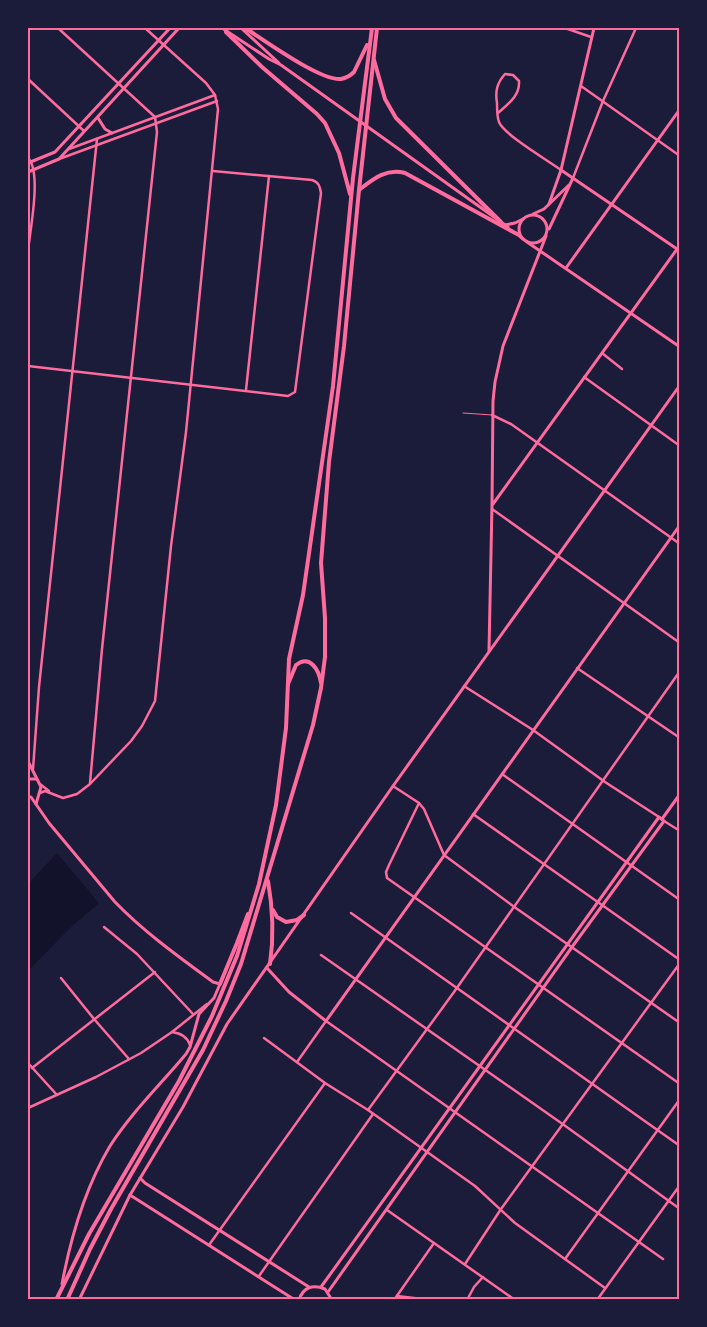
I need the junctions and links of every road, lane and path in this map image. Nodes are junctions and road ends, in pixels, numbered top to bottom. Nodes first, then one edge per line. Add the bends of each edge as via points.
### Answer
1 (58, 28) edge
2 (145, 28) edge
3 (170, 28) edge
4 (179, 28) edge
5 (222, 28) edge
6 (241, 28) edge
7 (245, 28) edge
8 (372, 28) edge
9 (377, 28) edge
10 (565, 28) edge
11 (594, 28) edge
12 (636, 28) edge
13 (226, 32) junction
14 (591, 37) junction
15 (370, 38) junction
16 (159, 40) junction
17 (164, 44) junction
18 (373, 57) junction
19 (281, 65) junction
20 (28, 79) edge
21 (120, 84) junction
22 (581, 86) junction
23 (124, 88) junction
24 (215, 95) junction
25 (217, 101) junction
26 (603, 101) junction
27 (680, 109) edge
28 (498, 113) junction
29 (155, 117) junction
30 (97, 118) junction
31 (156, 124) junction
32 (80, 127) junction
33 (84, 131) junction
34 (112, 133) junction
35 (97, 139) junction
36 (658, 140) junction
37 (97, 146) junction
38 (67, 149) junction
39 (55, 152) junction
40 (680, 156) edge
41 (28, 158) edge
42 (59, 159) junction
43 (30, 163) edge
44 (34, 169) junction
45 (561, 170) junction
46 (213, 171) junction
47 (28, 172) edge
48 (270, 176) junction
49 (573, 178) junction
50 (571, 183) junction
51 (359, 190) junction
52 (351, 199) junction
53 (549, 204) junction
54 (612, 204) junction
55 (530, 215) junction
56 (525, 218) junction
57 (503, 224) junction
58 (517, 234) junction
59 (547, 234) junction
60 (525, 240) junction
61 (680, 245) edge
62 (678, 250) edge
63 (28, 251) edge
64 (540, 251) junction
65 (566, 268) junction
66 (630, 314) junction
67 (680, 348) edge
68 (602, 353) junction
69 (28, 366) edge
70 (622, 369) dead end
71 (72, 372) junction
72 (584, 377) junction
73 (130, 378) junction
74 (190, 384) junction
75 (680, 385) edge
76 (246, 390) junction
77 (462, 413) dead end
78 (492, 415) junction
79 (651, 426) junction
80 (537, 443) junction
81 (680, 446) edge
82 (605, 490) junction
83 (492, 506) junction
84 (680, 525) edge
85 (671, 537) junction
86 (680, 544) edge
87 (558, 555) junction
88 (624, 603) junction
89 (490, 622) junction
90 (680, 642) edge
91 (494, 644) junction
92 (488, 652) junction
93 (577, 668) junction
94 (680, 671) edge
95 (464, 686) junction
96 (321, 688) junction
97 (287, 691) junction
98 (648, 716) junction
99 (533, 730) junction
100 (680, 738) edge
101 (28, 761) edge
102 (32, 769) junction
103 (502, 774) junction
104 (28, 779) edge
105 (602, 779) junction
106 (36, 780) junction
107 (40, 784) junction
108 (90, 784) junction
109 (393, 786) junction
110 (38, 794) junction
111 (52, 794) junction
112 (680, 794) edge
113 (28, 796) edge
114 (419, 803) junction
115 (36, 805) junction
116 (473, 814) junction
117 (662, 819) junction
118 (571, 824) junction
119 (680, 831) edge
120 (444, 854) junction
121 (265, 862) junction
122 (626, 862) junction
123 (542, 865) junction
124 (632, 867) junction
125 (268, 879) junction
126 (414, 897) junction
127 (680, 900) edge
128 (597, 902) junction
129 (272, 906) junction
130 (513, 906) junction
131 (603, 906) junction
132 (351, 913) dead end
133 (304, 915) junction
134 (104, 927) dead end
135 (385, 938) junction
136 (567, 944) junction
137 (485, 946) junction
138 (572, 947) junction
139 (321, 956) dead end
140 (680, 962) edge
141 (270, 964) junction
142 (267, 968) junction
143 (155, 972) junction
144 (61, 978) dead end
145 (355, 979) junction
146 (220, 984) junction
147 (539, 984) junction
148 (544, 988) junction
149 (456, 989) junction
150 (651, 1003) junction
151 (208, 1004) junction
152 (193, 1014) junction
153 (94, 1019) junction
154 (326, 1021) junction
155 (680, 1023) edge
156 (509, 1026) junction
157 (427, 1030) junction
158 (515, 1030) junction
159 (172, 1032) junction
160 (264, 1038) dead end
161 (623, 1043) junction
162 (190, 1047) junction
163 (129, 1060) junction
164 (297, 1062) junction
165 (28, 1063) edge
166 (480, 1067) junction
167 (32, 1068) junction
168 (398, 1070) junction
169 (486, 1071) junction
170 (325, 1082) junction
171 (680, 1084) edge
172 (593, 1085) junction
173 (58, 1096) junction
174 (680, 1099) edge
175 (450, 1107) junction
176 (28, 1108) edge
177 (368, 1110) junction
178 (456, 1112) junction
179 (373, 1114) junction
180 (564, 1125) junction
181 (657, 1130) junction
182 (680, 1146) edge
183 (421, 1148) junction
184 (428, 1153) junction
185 (533, 1167) junction
186 (627, 1171) junction
187 (140, 1178) junction
188 (680, 1184) edge
189 (130, 1195) junction
190 (668, 1200) junction
191 (502, 1209) junction
192 (680, 1209) edge
193 (387, 1210) junction
194 (598, 1212) junction
195 (220, 1231) junction
196 (639, 1242) junction
197 (434, 1243) junction
198 (210, 1245) junction
199 (565, 1259) junction
200 (663, 1259) dead end
201 (269, 1262) junction
202 (465, 1264) junction
203 (259, 1276) junction
204 (483, 1277) junction
205 (62, 1284) junction
206 (309, 1287) junction
207 (321, 1287) junction
208 (605, 1288) junction
209 (328, 1292) junction
210 (397, 1296) junction
211 (56, 1300) edge
212 (67, 1300) edge
213 (79, 1300) edge
214 (295, 1300) edge
215 (299, 1300) edge
216 (332, 1300) edge
217 (394, 1300) edge
218 (431, 1300) edge
219 (468, 1300) edge
220 (515, 1300) edge
221 (597, 1300) edge

1 - 21 street
2 - 16 street
3 - 16 street
4 - 17 street
5 - 13 street
6 - 19 street
7 - 15 main road via 312,70 340,79 354,72
8 - 15 main road
9 - 18 main road
10 - 14 street
11 - 14 street
12 - 26 street
13 - 19 street
13 - 52 main road via 325,124 339,153
14 - 22 street
15 - 52 main road
16 - 17 street
16 - 21 street
17 - 23 street
17 - 24 street
18 - 51 main road
18 - 57 main road via 385,98 396,118
19 - 57 street
20 - 32 street
21 - 23 street
21 - 32 street
22 - 26 street
22 - 45 street
23 - 29 street
23 - 30 street
24 - 25 street
24 - 29 street
25 - 31 street
25 - 46 street
26 - 36 street
26 - 49 street
27 - 36 street
28 - 28 street via 498,82 505,74 513,75 519,81 519,88
28 - 45 street via 500,123 508,132
29 - 31 street
29 - 34 street
30 - 33 street
30 - 34 street
31 - 37 street
31 - 73 street
32 - 33 street
32 - 39 street
33 - 38 street
34 - 35 street
35 - 37 street
35 - 38 street
36 - 40 street
36 - 54 street
37 - 42 street
37 - 71 street
38 - 39 street
38 - 42 street
39 - 43 street
41 - 43 street
42 - 44 street
43 - 44 street
44 - 47 street
44 - 63 street
45 - 49 street
45 - 53 street
46 - 48 street
46 - 74 street
48 - 76 street
48 - 76 street via 312,180 320,186 320,193 296,392 288,396
49 - 50 street
49 - 54 street
50 - 53 street
50 - 59 street
51 - 58 main road via 379,175 397,171 405,173
51 - 96 main road via 322,542 325,657
52 - 97 main road via 333,386 304,595 291,643
53 - 55 street
54 - 62 street
54 - 65 street
55 - 56 street
55 - 59 street via 544,219
56 - 57 street
56 - 60 street via 519,228
57 - 58 street
58 - 60 street
59 - 60 street via 535,243
59 - 64 street
60 - 64 street
61 - 62 street
62 - 66 street
64 - 65 street
64 - 78 street via 503,346
65 - 66 street
66 - 67 street
66 - 68 street
68 - 70 street
68 - 72 street
69 - 71 street
71 - 73 street
71 - 102 street
72 - 79 street
72 - 80 street
73 - 74 street
73 - 108 street
74 - 76 street
74 - 108 street via 155,701 131,741
75 - 79 street
77 - 78 lane
78 - 80 street
78 - 83 street
79 - 81 street
79 - 82 street
80 - 82 street
80 - 83 street
82 - 85 street
82 - 87 street
83 - 87 street
83 - 89 street
84 - 85 street
85 - 86 street
85 - 88 street
87 - 88 street
87 - 91 street
88 - 90 street
88 - 93 street
89 - 91 street via 491,642
89 - 92 street
91 - 92 street
92 - 95 street
93 - 98 street
93 - 99 street
94 - 98 street
95 - 99 street
95 - 109 street
96 - 97 main road via 317,669 305,661 294,668
96 - 125 main road via 314,725
97 - 121 main road via 286,728
98 - 100 street
98 - 105 street
99 - 103 street
99 - 105 street
101 - 102 street
102 - 106 street
103 - 116 street
103 - 118 street
104 - 106 street
105 - 117 street
105 - 118 street
106 - 107 street
107 - 110 street
107 - 111 street
108 - 111 street via 63,798
109 - 114 street
109 - 133 street
110 - 111 street via 45,791
110 - 113 street
110 - 115 street
112 - 117 street
113 - 115 street
114 - 120 street
114 - 126 street via 386,872 389,881
115 - 146 street via 127,914 204,976
116 - 120 street
116 - 123 street
117 - 119 street
117 - 122 street
117 - 124 street
118 - 122 street
118 - 123 street
120 - 126 street
120 - 130 street
121 - 146 main road via 242,932
121 - 205 main road via 229,979 196,1050
122 - 124 street
122 - 128 street
123 - 128 street
123 - 130 street
124 - 127 street
124 - 131 street
125 - 129 main road
125 - 212 main road via 241,964 215,1026 188,1079 110,1210
126 - 135 street
126 - 137 street
128 - 131 street
128 - 136 street
129 - 133 main road via 277,917 286,922
129 - 141 main road via 274,937
130 - 136 street
130 - 137 street
131 - 138 street
131 - 140 street
132 - 135 street
133 - 141 street
134 - 143 street
135 - 145 street
135 - 149 street
136 - 138 street
136 - 147 street
137 - 147 street
137 - 149 street
138 - 148 street
138 - 150 street
139 - 145 street
140 - 150 street
141 - 142 street
142 - 154 street via 289,992
142 - 187 street via 224,1029 183,1107
143 - 152 street
143 - 153 street
144 - 153 street
145 - 154 street
145 - 157 street
146 - 151 street
147 - 148 street
147 - 156 street
148 - 158 street
148 - 161 street
149 - 156 street
149 - 157 street
150 - 155 street
150 - 161 street
151 - 152 street
151 - 162 street via 201,1011
152 - 159 street
153 - 163 street
153 - 167 street
154 - 164 street
154 - 168 street
156 - 158 street
156 - 166 street
157 - 166 street
157 - 168 street
158 - 169 street
158 - 172 street
159 - 162 street via 188,1040
159 - 163 street
160 - 164 street
161 - 171 street
161 - 172 street
162 - 205 street via 124,1126 101,1163 79,1216
163 - 173 street
164 - 170 street
165 - 167 street
166 - 169 street
166 - 175 street
167 - 173 street
168 - 175 street
168 - 177 street
169 - 178 street
169 - 180 street
170 - 177 street
170 - 195 street
172 - 180 street
172 - 181 street
173 - 176 street
174 - 181 street
175 - 178 street
175 - 183 street
177 - 179 street
178 - 184 street
178 - 185 street
179 - 183 street
179 - 201 street
180 - 185 street
180 - 186 street
181 - 182 street
181 - 186 street
183 - 184 street
183 - 207 street
184 - 191 street
184 - 193 street
185 - 191 street
185 - 194 street
186 - 190 street
186 - 194 street
187 - 189 street
187 - 195 street
188 - 190 street
189 - 198 street
189 - 213 street
190 - 192 street
190 - 196 street
191 - 199 street via 515,1223
191 - 202 street
193 - 197 street
193 - 209 street
194 - 196 street
194 - 199 street
195 - 198 street
195 - 201 street
196 - 200 street
196 - 208 street
197 - 202 street
197 - 210 street
198 - 203 street
199 - 208 street
201 - 203 street
201 - 206 street
202 - 204 street
203 - 214 street
204 - 219 street
204 - 220 street
205 - 211 main road
206 - 207 street
206 - 215 street
207 - 209 street
208 - 221 street
209 - 216 street
210 - 217 street
210 - 218 street

